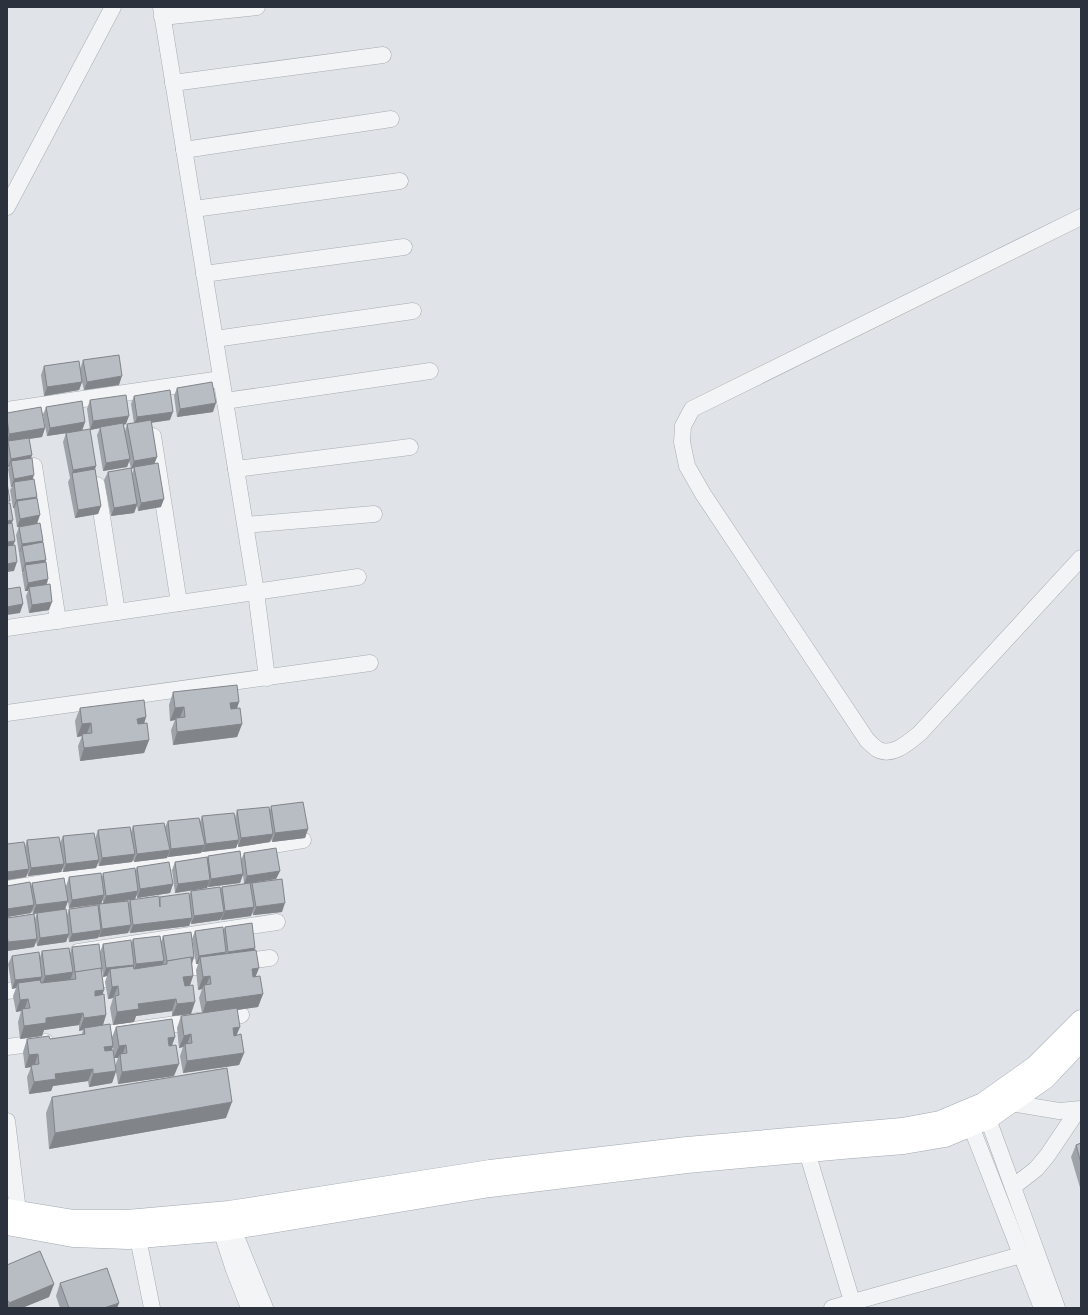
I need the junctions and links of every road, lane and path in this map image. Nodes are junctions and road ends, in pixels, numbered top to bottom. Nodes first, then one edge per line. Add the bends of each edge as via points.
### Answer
1 (113, 7) edge
2 (257, 7) edge
3 (161, 12) edge
4 (383, 55) dead end
5 (173, 83) junction
6 (392, 120) dead end
7 (184, 150) junction
8 (400, 181) dead end
9 (7, 207) edge
10 (194, 209) junction
11 (1081, 217) edge
12 (404, 247) dead end
13 (204, 274) junction
14 (413, 311) dead end
15 (215, 339) junction
16 (430, 371) dead end
17 (222, 379) junction
18 (225, 401) junction
19 (7, 410) edge
20 (153, 432) edge
21 (410, 447) dead end
22 (34, 466) edge
23 (94, 467) edge
24 (236, 469) junction
25 (374, 514) dead end
26 (246, 525) junction
27 (1081, 558) edge
28 (358, 577) dead end
29 (256, 592) junction
30 (179, 603) junction
31 (117, 612) junction
32 (58, 621) junction
33 (7, 628) edge
34 (370, 663) dead end
35 (267, 678) junction
36 (7, 713) edge
37 (303, 840) dead end
38 (7, 889) edge
39 (277, 922) dead end
40 (61, 954) edge
41 (270, 958) dead end
42 (7, 991) edge
43 (241, 1015) dead end
44 (1081, 1020) edge
45 (1081, 1041) edge
46 (7, 1047) edge
47 (1010, 1103) junction
48 (1080, 1110) edge
49 (977, 1115) junction
50 (7, 1121) edge
51 (807, 1152) junction
52 (1013, 1187) junction
53 (11, 1215) edge
54 (224, 1221) junction
55 (138, 1238) junction
56 (1021, 1255) junction
57 (854, 1305) edge
58 (152, 1308) edge
59 (249, 1308) edge
60 (265, 1308) edge
61 (832, 1308) edge
62 (1042, 1308) edge
63 (1057, 1308) edge

1 - 9 street
2 - 3 street
3 - 5 street
4 - 5 street
5 - 7 street
6 - 7 street
7 - 10 street
8 - 10 street
10 - 13 street
11 - 27 street via 692,409 683,426 682,442 687,466 702,494 867,740 878,749 892,751 904,746 920,733
12 - 13 street
13 - 15 street
14 - 15 street
15 - 17 street
16 - 18 street
17 - 18 street
17 - 19 street
18 - 24 street
20 - 30 street
21 - 24 street
22 - 32 street
23 - 31 street
24 - 26 street
25 - 26 street
26 - 29 street
28 - 29 street
29 - 30 street
29 - 35 street
30 - 31 street
31 - 32 street
32 - 33 street
34 - 35 street
35 - 36 street
37 - 38 street
39 - 40 street
41 - 42 street
43 - 46 street
44 - 49 main road via 1035,1066
45 - 47 main road via 1045,1079
47 - 48 street via 1060,1112
47 - 49 main road
48 - 52 street via 1036,1170
49 - 51 main road via 945,1136 904,1144
49 - 52 street
49 - 54 main road via 902,1128 687,1147 490,1170
49 - 56 street
50 - 53 street
51 - 54 main road via 687,1163
51 - 57 street
52 - 63 street
53 - 54 main road via 74,1220
53 - 55 main road via 73,1237
54 - 55 main road
54 - 59 street via 234,1270
54 - 60 street
55 - 58 street
56 - 57 street
56 - 62 street
57 - 61 street

